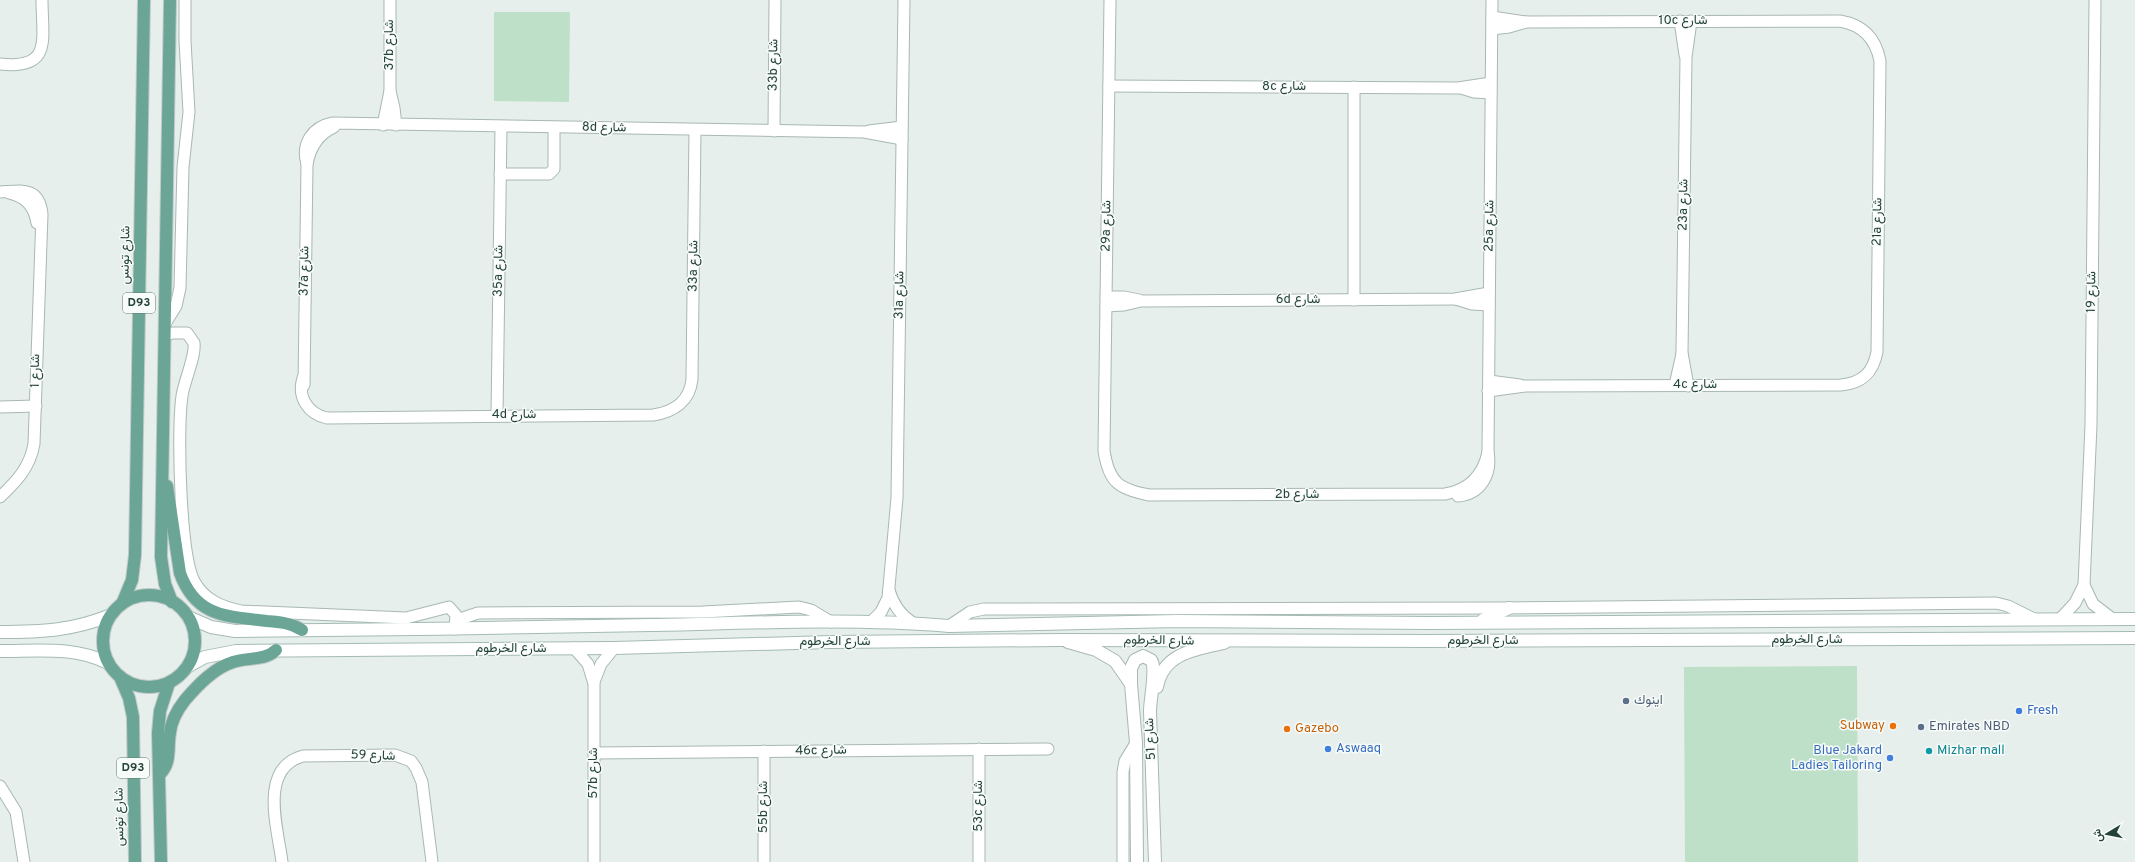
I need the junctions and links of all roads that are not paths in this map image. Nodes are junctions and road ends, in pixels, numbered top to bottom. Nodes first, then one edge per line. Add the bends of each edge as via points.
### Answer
1 (42, 0) edge
2 (144, 0) edge
3 (170, 0) edge
4 (185, 0) edge
5 (390, 0) edge
6 (775, 0) edge
7 (904, 0) edge
8 (1110, 0) edge
9 (1492, 0) edge
10 (2095, 0) edge
11 (1492, 16) junction
12 (1685, 21) junction
13 (1526, 22) junction
14 (1492, 29) junction
15 (1869, 30) joint
16 (0, 64) edge
17 (1109, 86) junction
18 (1354, 87) junction
19 (1491, 88) junction
20 (390, 91) junction
21 (383, 125) junction
22 (396, 125) junction
23 (501, 127) junction
24 (902, 127) junction
25 (554, 128) junction
26 (696, 130) junction
27 (774, 131) junction
28 (864, 132) junction
29 (315, 136) joint
30 (902, 139) junction
31 (500, 174) junction
32 (1, 192) edge
33 (1489, 292) junction
34 (1455, 299) junction
35 (1354, 300) junction
36 (1106, 301) junction
37 (1489, 305) junction
38 (166, 322) junction
39 (165, 335) junction
40 (1682, 353) junction
41 (1863, 379) joint
42 (1489, 386) junction
43 (1676, 386) junction
44 (1688, 386) junction
45 (684, 401) joint
46 (36, 406) junction
47 (0, 407) edge
48 (313, 407) joint
49 (497, 416) junction
50 (163, 471) junction
51 (1115, 486) joint
52 (1472, 488) joint
53 (0, 497) edge
54 (2084, 585) junction
55 (889, 590) junction
56 (172, 602) junction
57 (122, 604) junction
58 (449, 608) junction
59 (1509, 608) junction
60 (478, 613) junction
61 (111, 615) junction
62 (188, 617) junction
63 (2110, 617) junction
64 (2061, 618) junction
65 (2034, 619) junction
66 (2135, 619) edge
67 (831, 622) junction
68 (871, 622) junction
69 (1478, 622) junction
70 (913, 623) junction
71 (1429, 623) junction
72 (456, 625) junction
73 (1020, 625) junction
74 (949, 626) junction
75 (302, 630) junction
76 (0, 632) edge
77 (2135, 638) edge
78 (1059, 640) junction
79 (1428, 641) junction
80 (909, 642) junction
81 (1231, 642) junction
82 (574, 648) junction
83 (614, 648) junction
84 (276, 650) junction
85 (0, 651) edge
86 (108, 663) junction
87 (187, 667) junction
88 (120, 677) junction
89 (169, 683) junction
90 (594, 684) junction
91 (1131, 684) junction
92 (1150, 711) junction
93 (1136, 744) junction
94 (980, 749) junction
95 (1048, 749) dead end
96 (764, 751) junction
97 (594, 753) junction
98 (159, 775) junction
99 (0, 786) edge
100 (24, 862) edge
101 (135, 862) edge
102 (161, 862) edge
103 (282, 862) edge
104 (432, 862) edge
105 (594, 862) edge
106 (764, 862) edge
107 (980, 862) edge
108 (1123, 862) edge
109 (1137, 862) edge
110 (1155, 862) edge

1 - 16 street via 42,28 36,46 30,55 21,60
2 - 57 main road, شارع تونس / D93 via 135,555 132,580
3 - 38 main road, D93
4 - 38 street via 189,112 183,167 180,288 176,306
5 - 20 street, 37b شارع
6 - 27 street, 33b شارع
7 - 24 street, 31a شارع
8 - 17 street, 29a شارع
9 - 11 street, 25a شارع
10 - 54 street, شارع 19 via 2091,425
11 - 13 street, 10c شارع
11 - 14 street, 25a شارع
12 - 13 street, 10c شارع
12 - 15 street, 10c شارع via 1858,20
12 - 40 street, 23a شارع
13 - 14 street, 10c شارع
14 - 19 street, 25a شارع
15 - 41 street, 21a شارع via 1880,61 1876,352 1871,369
17 - 18 street, 8c شارع
17 - 36 street, 29a شارع
18 - 19 street, 8c شارع via 1458,88 1474,92
18 - 35 street
19 - 33 street, 25a شارع
20 - 21 street, 37b شارع
20 - 22 street, 37b شارع
21 - 22 street, 8d شارع
21 - 29 street, 8d شارع via 344,124
22 - 23 street, 8d شارع
23 - 25 street, 8d شارع
23 - 31 street, 35a شارع
24 - 28 street, 8d شارع
24 - 30 street, 31a شارع
25 - 26 street, 8d شارع
25 - 31 street via 554,169 548,174
26 - 27 street, 8d شارع
26 - 45 street, 33a شارع via 692,379 689,394
27 - 28 street, 8d شارع
28 - 30 street, 8d شارع
29 - 48 street, 37a شارع via 305,149 307,164 303,378
30 - 55 street, 31a شارع via 897,498
31 - 49 street, 35a شارع
32 - 46 street, شارع 1 via 18,195 29,203 36,215 40,233
33 - 34 street, 6d شارع
33 - 37 street, 25a شارع
34 - 35 street, 6d شارع
34 - 37 street, 6d شارع
35 - 36 street, 6d شارع via 1141,301 1124,297
36 - 51 street, 29a شارع via 1102,462 1103,474
37 - 42 street, 25a شارع
38 - 39 main road, D93
39 - 50 main road, D93
39 - 58 street via 178,332 187,334 194,342 181,400 181,483 188,564 194,582 202,593 213,602 241,611 406,618
40 - 43 street, 23a شارع
40 - 44 street, 23a شارع
41 - 44 street, 4c شارع via 1841,385
42 - 43 street, 4c شارع via 1507,382 1525,386
42 - 52 street, 25a شارع via 1489,464 1482,484
43 - 44 street, 4c شارع
45 - 49 street, 4d شارع via 667,412 653,415
46 - 47 street
46 - 53 street, شارع 1 via 34,444 30,458 21,476
48 - 49 street, 4d شارع via 327,418
50 - 56 main road, D93 via 162,566
50 - 75 main road via 171,504 180,573 191,594 199,603 220,615 285,623
51 - 52 street, 2b شارع via 1121,495 1132,498 1149,495 1460,496
54 - 63 street, شارع 19 via 2093,604
54 - 64 street, شارع 19 via 2075,603
55 - 68 street, 31a شارع via 885,605
55 - 70 street, 31a شارع via 897,609
56 - 57 main road via 147,595
56 - 62 main road
57 - 61 main road
58 - 60 street
58 - 72 street via 454,612
59 - 65 street via 1996,602
59 - 69 main road
59 - 74 street via 984,609 970,612
60 - 67 street via 703,612 799,607 811,610
60 - 72 street
61 - 76 main road via 70,629
61 - 86 main road via 105,626 103,639
62 - 75 main road, شارع الخرطوم via 211,627 227,630
62 - 87 main road via 194,632 194,648
63 - 64 main road, شارع الخرطوم
63 - 66 main road, شارع الخرطوم
64 - 65 main road, شارع الخرطوم
65 - 69 main road, شارع الخرطوم
67 - 68 main road, شارع الخرطوم
67 - 72 main road, شارع الخرطوم
68 - 70 main road, شارع الخرطوم
69 - 71 main road, شارع الخرطوم
70 - 74 main road, شارع الخرطوم
71 - 73 main road, شارع الخرطوم via 1178,621
71 - 79 main road
72 - 75 main road, شارع الخرطوم
73 - 74 main road, شارع الخرطوم
73 - 80 main road via 976,633 917,630 911,634
77 - 79 main road, شارع الخرطوم
78 - 80 main road, شارع الخرطوم
78 - 81 main road, شارع الخرطوم
78 - 91 main road via 1106,655 1115,661
79 - 81 main road, شارع الخرطوم
80 - 83 main road, شارع الخرطوم via 704,644
81 - 92 main road, شارع 51 via 1184,652 1172,660 1161,675
82 - 83 main road, شارع الخرطوم
82 - 84 main road, شارع الخرطوم
82 - 90 street, 57b شارع via 588,664
83 - 90 street, 57b شارع via 601,664
84 - 87 main road, شارع الخرطوم via 226,652 205,657
84 - 98 main road via 267,656 226,664 190,694 173,720 168,763
85 - 86 main road via 68,651
86 - 88 main road
87 - 89 main road
88 - 89 main road via 131,684 144,687 157,687
88 - 101 main road, شارع تونس / D93 via 129,698 133,717
89 - 98 main road, D93 via 162,701 159,722
90 - 97 street, 57b شارع
91 - 92 main road, شارع 51 via 1134,660 1143,656 1151,660 1154,668 1150,689
91 - 93 main road, شارع 51
92 - 110 main road, شارع 51
93 - 108 street via 1125,761 1123,772
93 - 109 main road, شارع 51
94 - 95 street, 46c شارع
94 - 96 street, 46c شارع
94 - 107 street, 53c شارع
96 - 97 street, 46c شارع
96 - 106 street, 55b شارع
97 - 105 street, 57b شارع
98 - 102 main road, D93
99 - 100 street via 16,812
103 - 104 street, شارع 59 via 274,795 276,781 294,759 309,756 395,755 410,761 422,782

